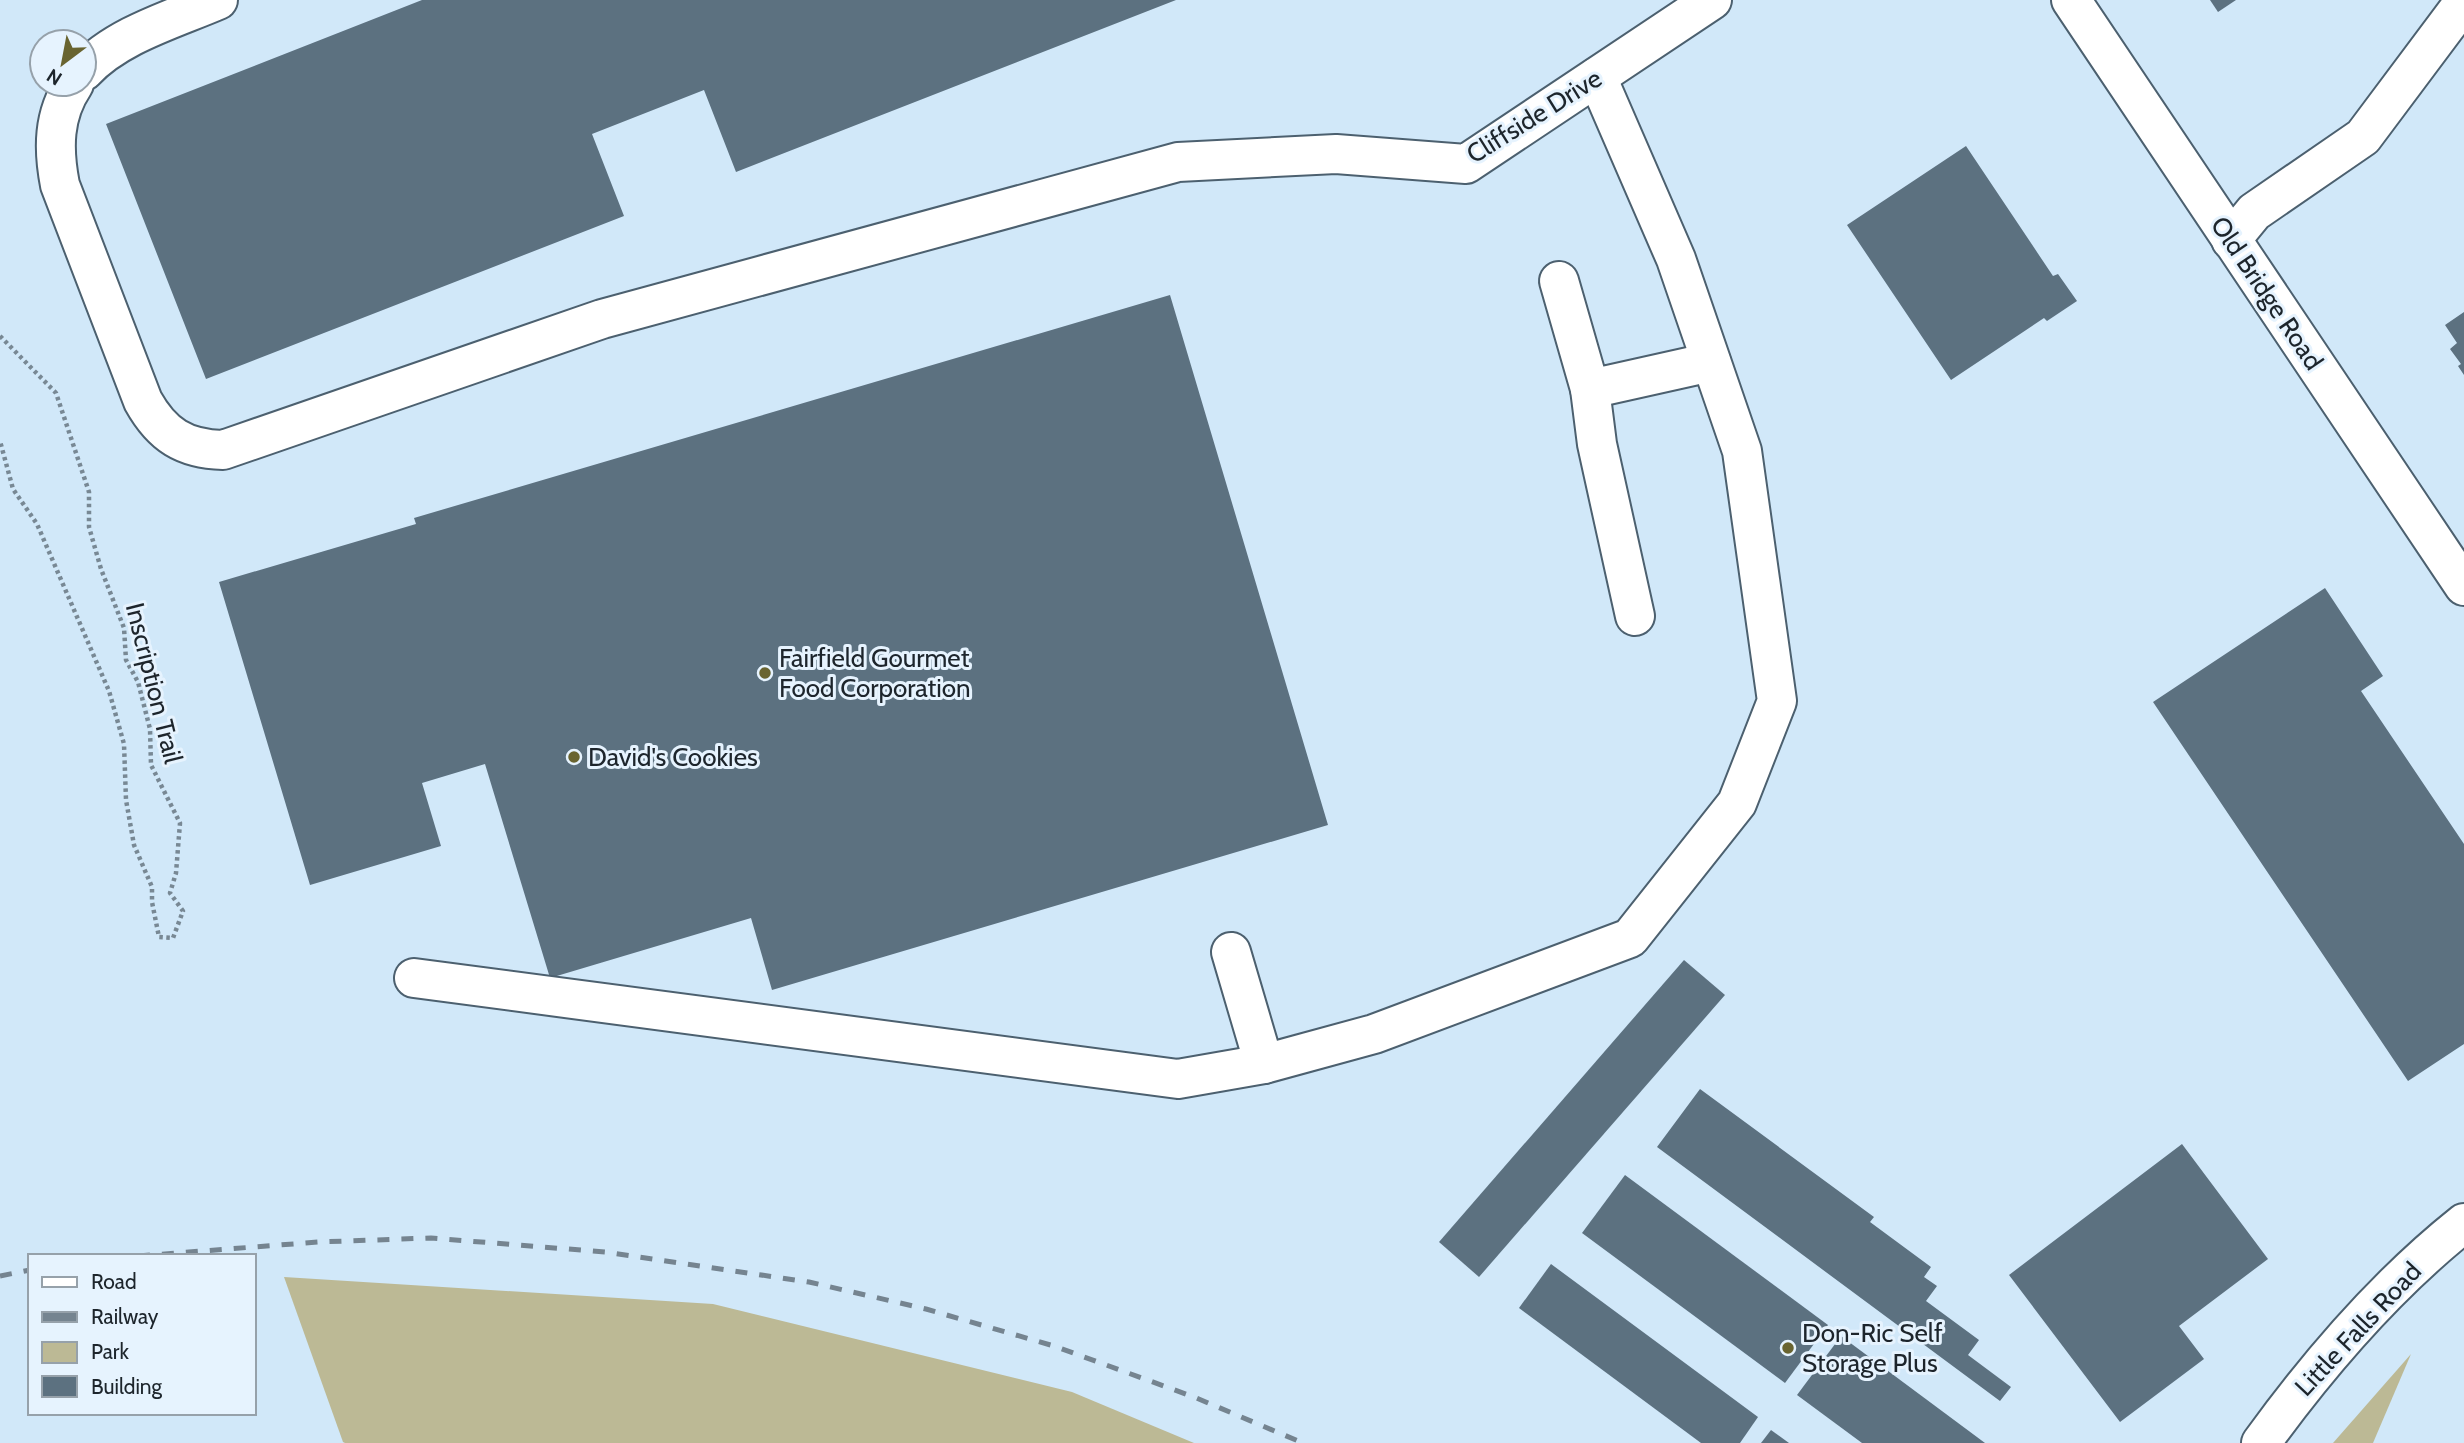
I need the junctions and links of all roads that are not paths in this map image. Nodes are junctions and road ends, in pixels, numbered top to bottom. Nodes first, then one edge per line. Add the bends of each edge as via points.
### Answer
1 (218, 0) edge
2 (1712, 0) edge
3 (2071, 0) edge
4 (2464, 2) edge
5 (98, 57) edge
6 (1597, 77) junction
7 (67, 98) edge
8 (2231, 240) junction
9 (1559, 281) dead end
10 (1711, 362) junction
11 (1590, 389) junction
12 (2464, 586) edge
13 (1635, 616) dead end
14 (1231, 952) dead end
15 (414, 978) dead end
16 (1264, 1064) junction
17 (2464, 1223) edge
18 (2261, 1443) edge

1 - 5 street via 114,45
2 - 6 street, Cliffside Drive
3 - 8 street, Old Bridge Road
4 - 8 street via 2363,137 2254,212
6 - 7 street, Cliffside Drive via 1466,164 1336,153 1178,162 602,319 223,450 207,450 175,439 151,416 143,401 60,185 55,138
6 - 10 street via 1676,259
8 - 12 street, Old Bridge Road
9 - 11 street
10 - 11 street
10 - 16 street via 1742,451 1777,701 1737,803 1630,938 1374,1034
11 - 13 street via 1597,444
14 - 16 street
15 - 16 street via 1178,1079
17 - 18 street, Little Falls Road via 2327,1358

